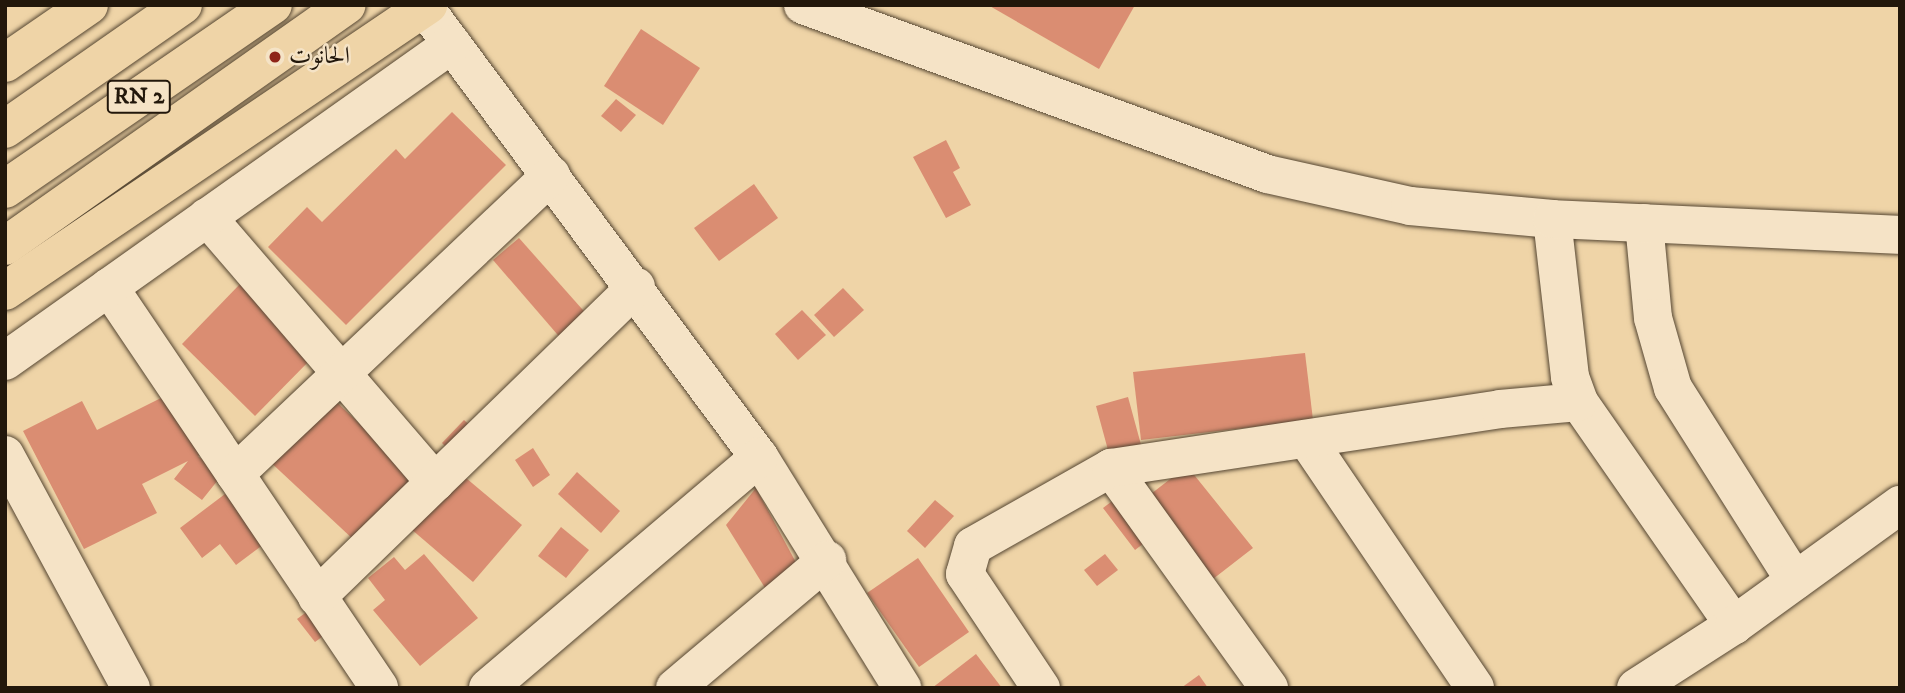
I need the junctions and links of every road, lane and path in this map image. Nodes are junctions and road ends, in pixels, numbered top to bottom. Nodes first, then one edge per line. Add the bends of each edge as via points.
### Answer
1 (89, 5) edge
2 (183, 5) edge
3 (273, 5) edge
4 (347, 5) edge
5 (803, 5) edge
6 (426, 6) edge
7 (452, 44) junction
8 (5, 63) edge
9 (5, 129) edge
10 (551, 175) junction
11 (5, 189) edge
12 (207, 217) junction
13 (1552, 219) junction
14 (1644, 223) junction
15 (1900, 235) edge
16 (5, 246) edge
17 (109, 287) junction
18 (636, 287) junction
19 (5, 291) edge
20 (5, 360) edge
21 (342, 373) junction
22 (1579, 402) junction
23 (1308, 441) junction
24 (5, 455) edge
25 (759, 457) junction
26 (1111, 468) junction
27 (235, 474) junction
28 (435, 482) junction
29 (1900, 505) edge
30 (827, 560) junction
31 (1795, 581) junction
32 (317, 597) junction
33 (1734, 625) junction
34 (131, 688) edge
35 (379, 688) edge
36 (488, 688) edge
37 (675, 688) edge
38 (902, 688) edge
39 (1041, 688) edge
40 (1269, 688) edge
41 (1475, 688) edge
42 (1636, 688) edge

1 - 8 highway
2 - 9 highway, RN 2
3 - 11 highway, RN 2
4 - 16 highway
5 - 13 street via 1267,174 1410,206
6 - 7 street
6 - 19 highway
7 - 10 street
7 - 12 street
10 - 18 street
10 - 21 street
12 - 17 street
12 - 21 street
13 - 14 street
13 - 22 street via 1570,377
14 - 15 street
14 - 31 street via 1653,318 1673,388
17 - 20 street
17 - 27 street
18 - 25 street
18 - 28 street
21 - 27 street
21 - 28 street
22 - 23 street via 1500,409
22 - 33 street
23 - 26 street
23 - 41 street
24 - 34 street
25 - 30 street
25 - 36 street
26 - 39 street via 973,546 965,574
26 - 40 street
27 - 32 street
28 - 32 street
29 - 31 street
30 - 37 street
30 - 38 street
31 - 33 street
32 - 35 street
33 - 42 street

